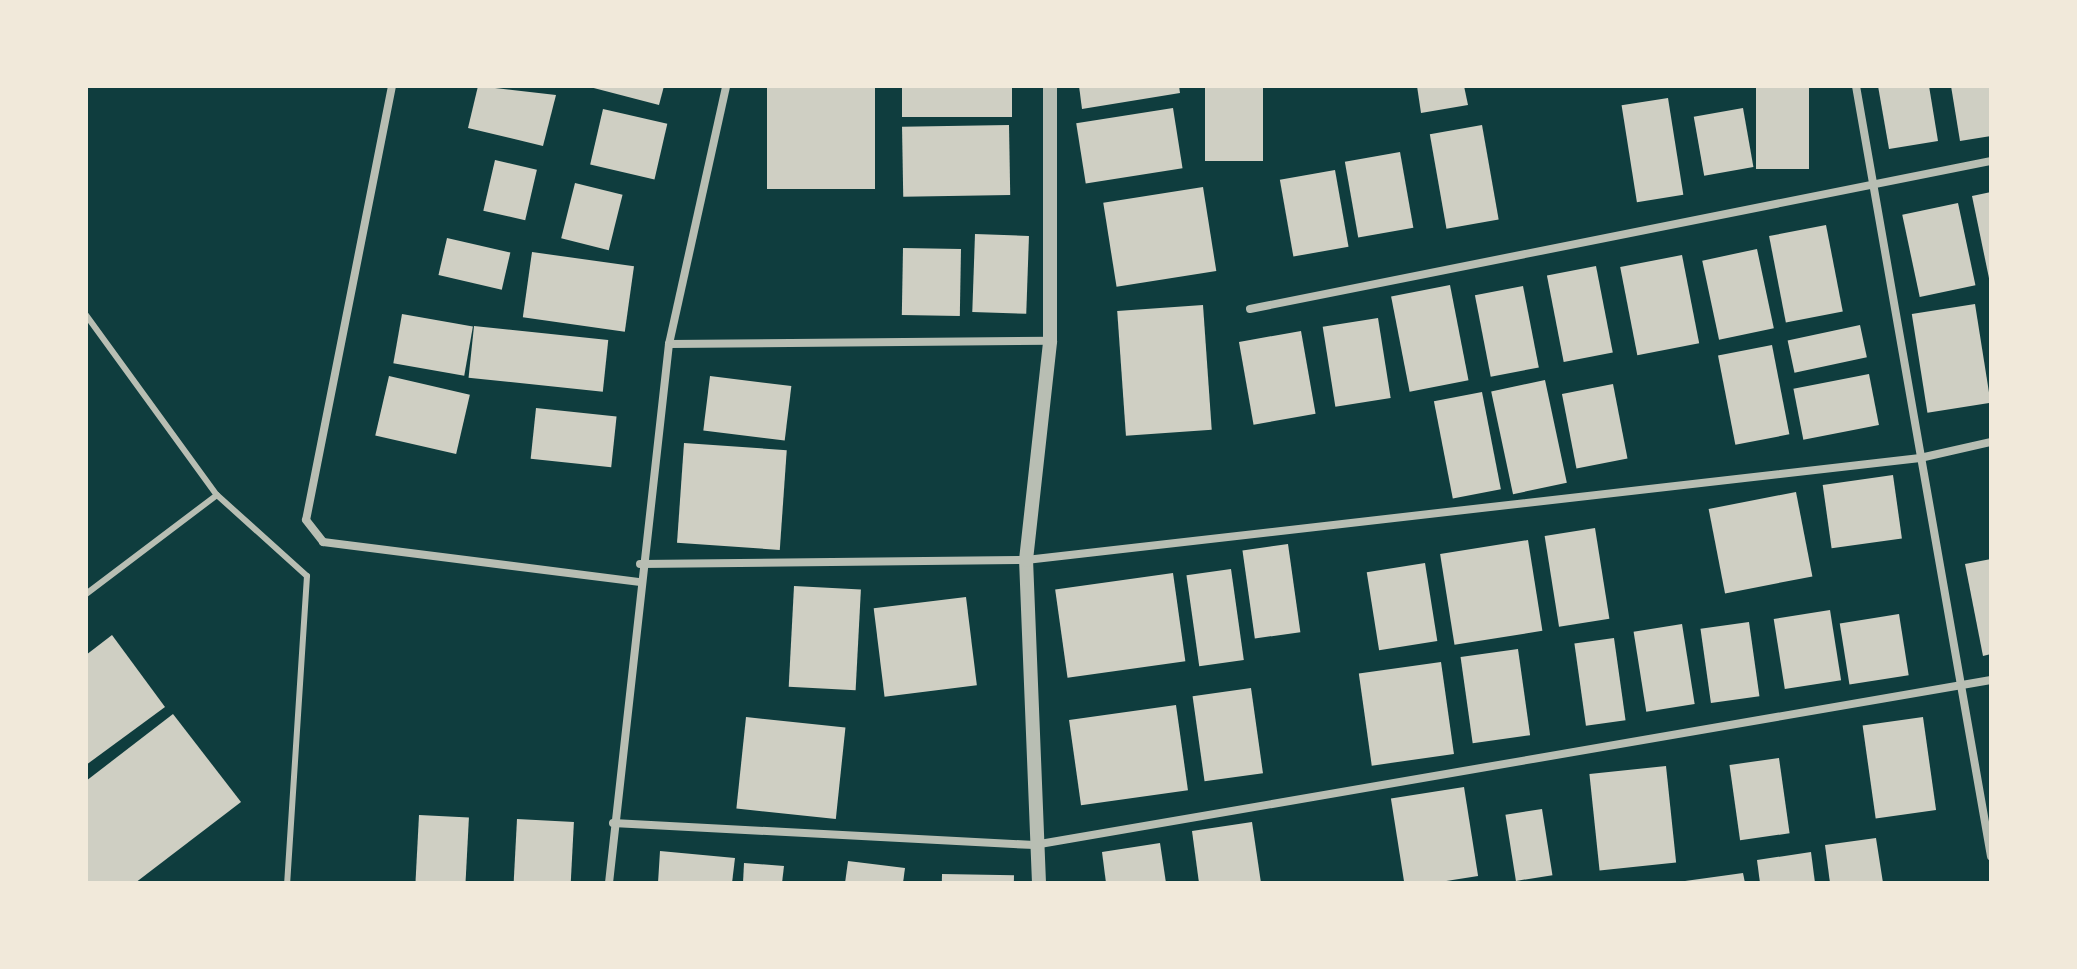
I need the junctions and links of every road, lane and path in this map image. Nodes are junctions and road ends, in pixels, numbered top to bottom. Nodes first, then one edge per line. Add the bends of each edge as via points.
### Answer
1 (392, 86) edge
2 (726, 86) edge
3 (1050, 86) edge
4 (1856, 86) edge
5 (1991, 161) edge
6 (1871, 182) junction
7 (1250, 309) dead end
8 (86, 315) edge
9 (1050, 341) junction
10 (669, 344) junction
11 (1991, 442) edge
12 (1920, 458) junction
13 (217, 495) junction
14 (1026, 560) junction
15 (640, 564) junction
16 (638, 582) junction
17 (86, 594) edge
18 (1991, 680) edge
19 (1961, 685) junction
20 (613, 823) junction
21 (1034, 845) junction
22 (1991, 856) edge
23 (287, 883) edge
24 (609, 883) edge
25 (1039, 883) edge

1 - 16 street via 306,520 323,542
2 - 10 street
3 - 9 street
4 - 6 street
5 - 6 street
6 - 7 street
6 - 12 street
8 - 13 lane
9 - 10 street
9 - 14 street
10 - 15 street
11 - 12 street
12 - 14 street
12 - 19 street
13 - 17 lane
13 - 23 lane via 307,576
14 - 15 street
14 - 21 street
15 - 16 street
16 - 20 street
18 - 19 street
19 - 21 street
19 - 22 street
20 - 21 street
20 - 24 street
21 - 25 street

